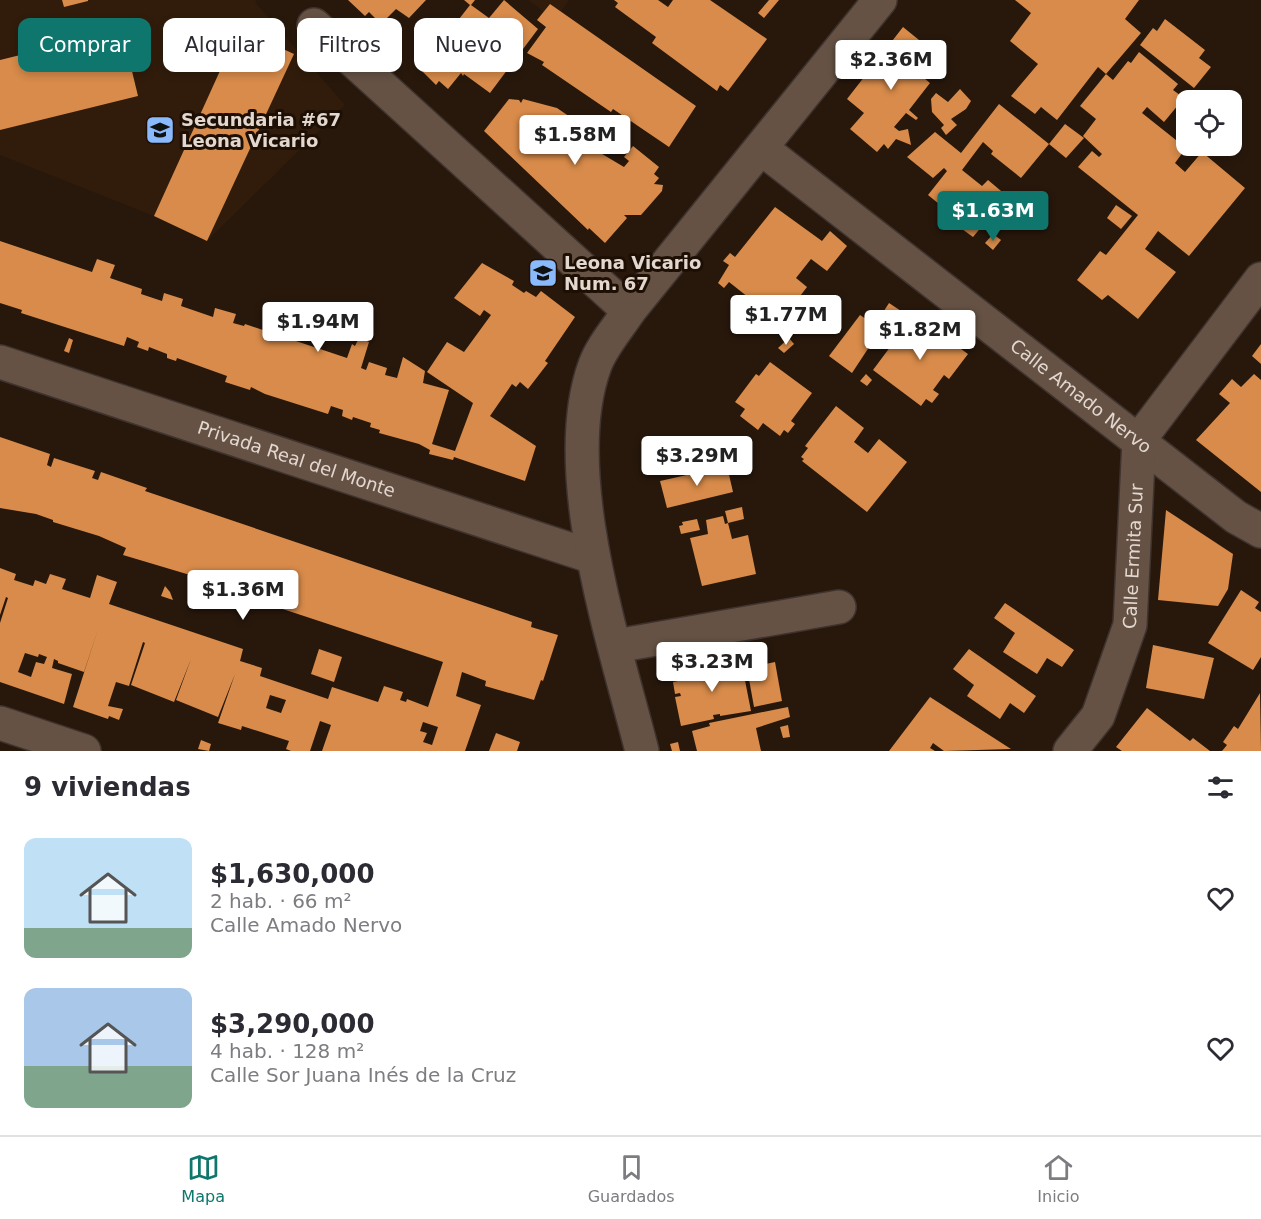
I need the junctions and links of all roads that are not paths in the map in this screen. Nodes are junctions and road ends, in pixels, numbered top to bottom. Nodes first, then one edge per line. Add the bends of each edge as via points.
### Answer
1 (880, 0) edge
2 (366, 72) edge
3 (761, 148) junction
4 (1261, 279) edge
5 (629, 310) junction
6 (0, 362) edge
7 (1139, 440) junction
8 (1261, 531) edge
9 (593, 557) junction
10 (839, 607) dead end
11 (616, 646) junction
12 (0, 723) edge
13 (84, 751) edge
14 (642, 751) edge
15 (1070, 751) edge

1 - 3 street
2 - 5 street
3 - 5 street
3 - 7 street, Calle Amado Nervo
4 - 7 street
5 - 9 street via 596,363 582,428
6 - 9 street, Privada Real del Monte
7 - 8 street, Calle Amado Nervo via 1236,517
7 - 15 street, Calle Ermita Sur via 1130,625 1098,716
9 - 11 street
10 - 11 street
11 - 14 street
12 - 13 street

